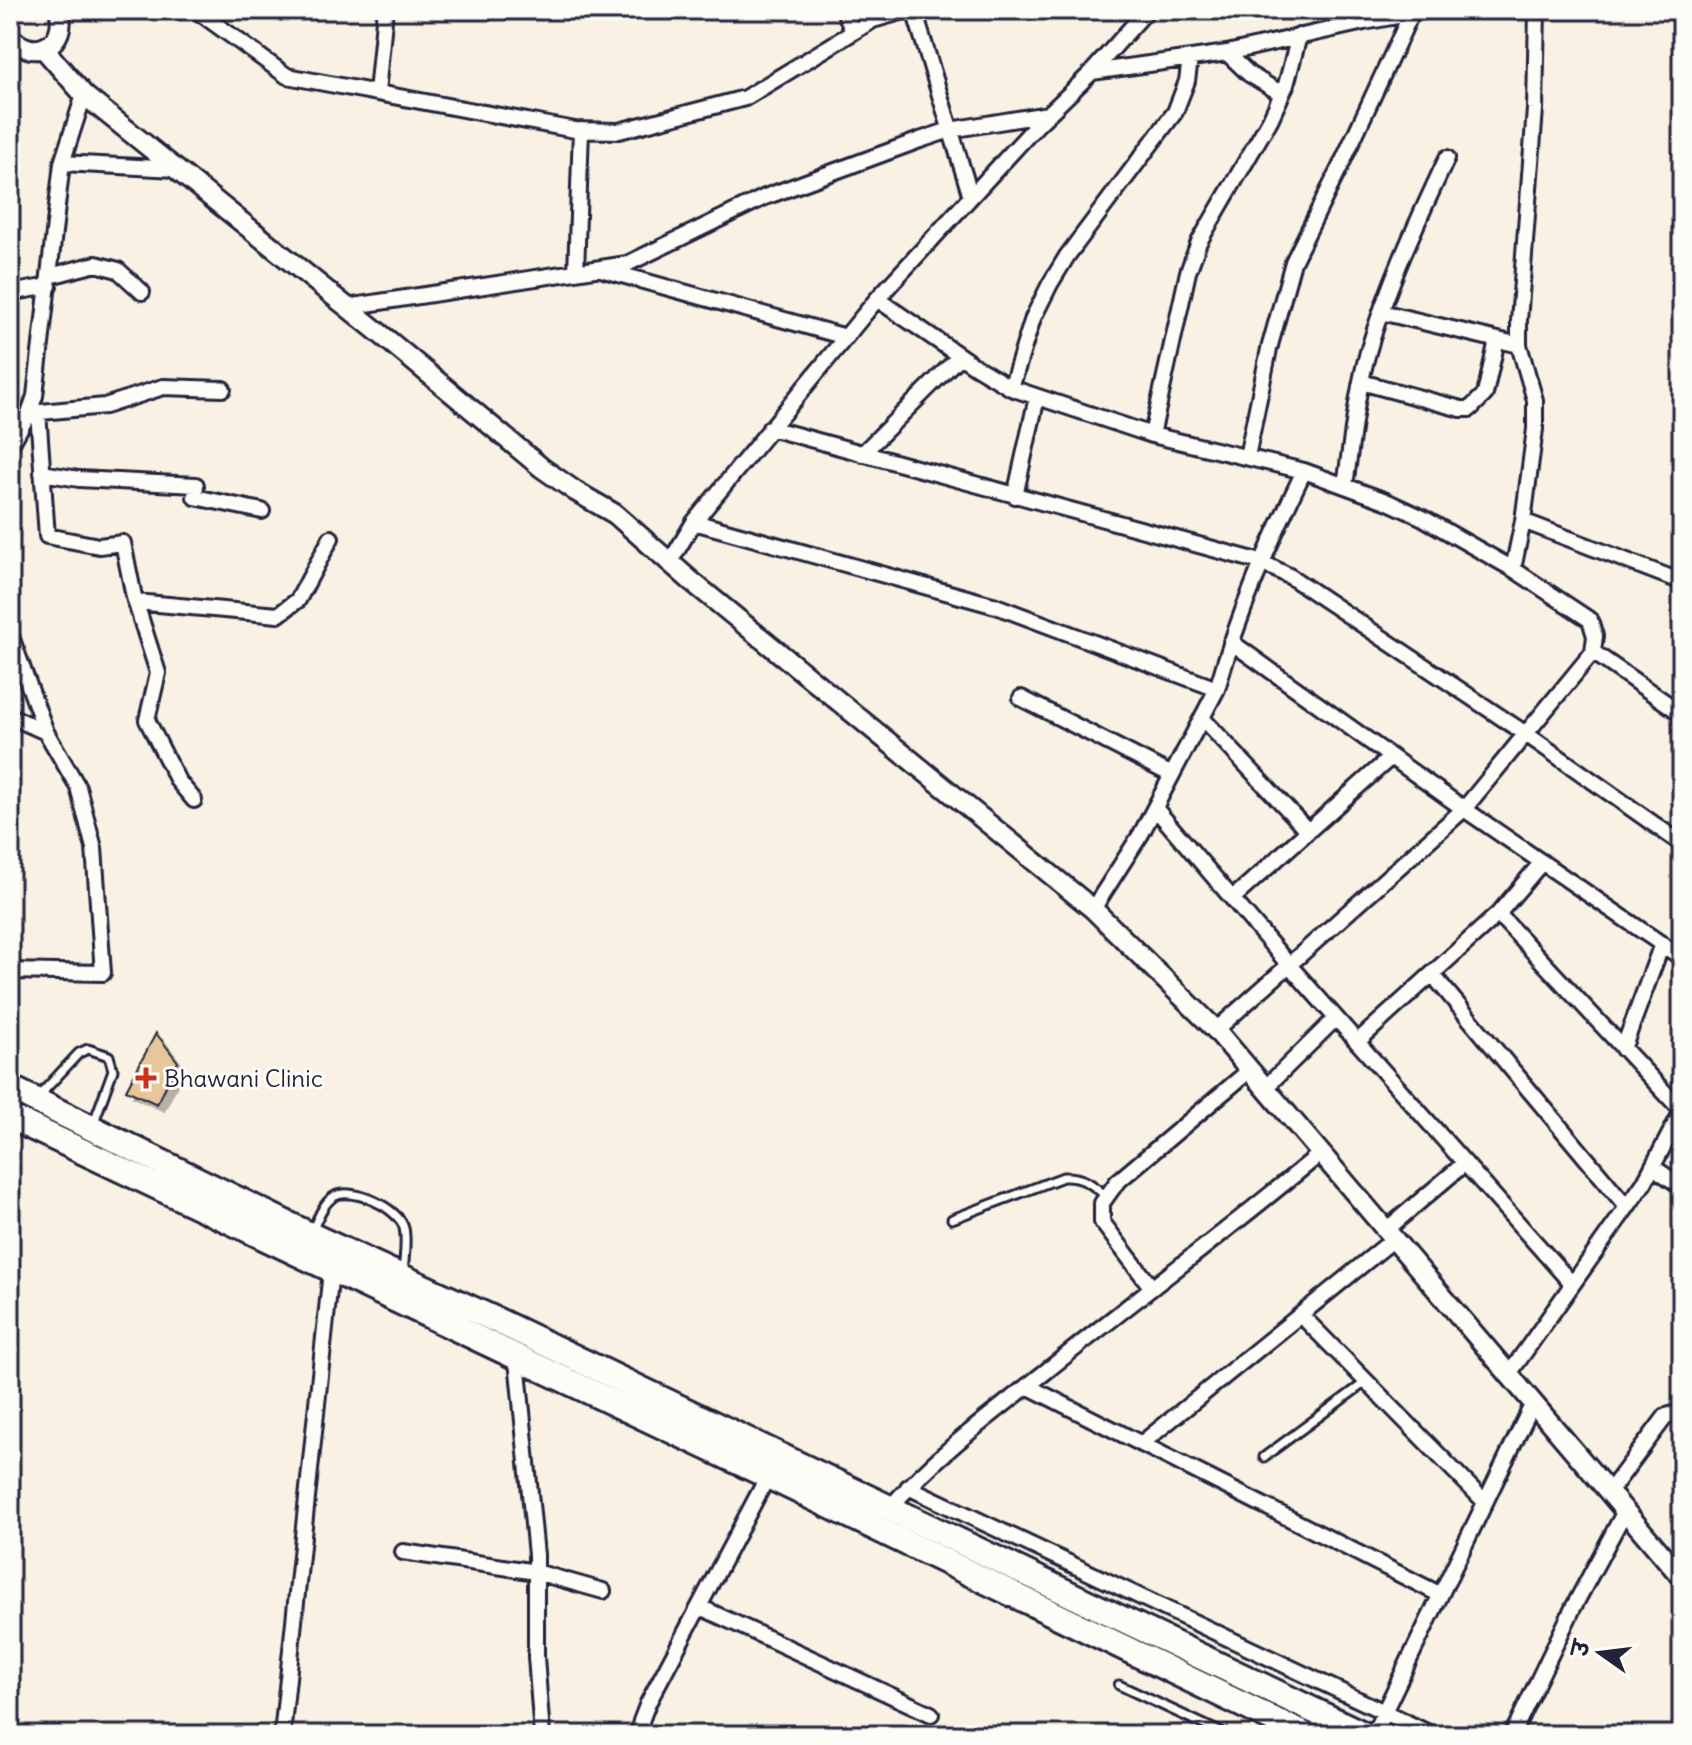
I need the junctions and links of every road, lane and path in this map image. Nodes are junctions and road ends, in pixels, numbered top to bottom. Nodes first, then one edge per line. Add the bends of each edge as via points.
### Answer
1 (59, 10) edge
2 (196, 10) edge
3 (385, 10) edge
4 (844, 10) edge
5 (911, 10) edge
6 (1147, 10) edge
7 (1429, 10) edge
8 (1537, 10) edge
9 (1411, 14) junction
10 (853, 32) junction
11 (10, 36) edge
12 (1299, 36) junction
13 (43, 48) junction
14 (1227, 53) junction
15 (1190, 59) junction
16 (1092, 72) junction
17 (377, 93) junction
18 (1282, 94) junction
19 (84, 95) junction
20 (1048, 114) junction
21 (581, 130) junction
22 (950, 130) junction
23 (1447, 158) dead end
24 (62, 163) junction
25 (176, 169) junction
26 (971, 197) junction
27 (600, 268) junction
28 (576, 272) junction
29 (49, 281) junction
30 (142, 292) dead end
31 (10, 293) edge
32 (877, 299) junction
33 (347, 307) junction
34 (1381, 312) junction
35 (846, 337) junction
36 (1497, 340) junction
37 (1519, 345) junction
38 (960, 356) junction
39 (1361, 382) junction
40 (1011, 388) junction
41 (223, 389) dead end
42 (1037, 397) junction
43 (34, 412) junction
44 (770, 428) junction
45 (1152, 435) junction
46 (10, 446) edge
47 (862, 454) junction
48 (1247, 457) junction
49 (1304, 471) junction
50 (42, 473) junction
51 (1345, 485) junction
52 (1015, 496) junction
53 (262, 511) dead end
54 (1523, 521) junction
55 (694, 522) junction
56 (331, 538) dead end
57 (670, 562) junction
58 (1261, 562) junction
59 (1513, 569) junction
60 (1682, 582) edge
61 (136, 602) junction
62 (10, 634) edge
63 (1231, 642) junction
64 (1593, 652) junction
65 (1217, 689) junction
66 (1021, 698) dead end
67 (1682, 714) edge
68 (10, 716) edge
69 (1202, 718) junction
70 (46, 732) junction
71 (1526, 734) junction
72 (1391, 757) junction
73 (1172, 775) junction
74 (194, 800) dead end
75 (1155, 808) junction
76 (1464, 809) junction
77 (1308, 831) junction
78 (1682, 844) edge
79 (1542, 862) junction
80 (1233, 898) junction
81 (1093, 909) junction
82 (1498, 914) junction
83 (1662, 944) junction
84 (1682, 958) edge
85 (1289, 965) junction
86 (10, 971) edge
87 (1432, 974) junction
88 (1336, 1018) junction
89 (1216, 1030) junction
90 (1357, 1042) junction
91 (1623, 1049) junction
92 (1250, 1070) junction
93 (1265, 1088) junction
94 (23, 1094) edge
95 (1682, 1111) edge
96 (14, 1121) edge
97 (92, 1129) junction
98 (1321, 1153) junction
99 (1465, 1163) junction
100 (1653, 1167) junction
101 (1682, 1187) edge
102 (1106, 1196) junction
103 (1627, 1207) junction
104 (952, 1219) dead end
105 (310, 1235) junction
106 (1390, 1235) junction
107 (331, 1271) junction
108 (403, 1278) junction
109 (1572, 1284) junction
110 (1152, 1288) junction
111 (1301, 1315) junction
112 (517, 1360) junction
113 (1509, 1374) junction
114 (1367, 1381) junction
115 (1027, 1386) junction
116 (1533, 1403) junction
117 (1682, 1412) edge
118 (1141, 1444) junction
119 (1264, 1457) dead end
120 (768, 1476) junction
121 (908, 1487) junction
122 (1609, 1492) junction
123 (1485, 1502) junction
124 (888, 1510) junction
125 (1625, 1511) junction
126 (403, 1552) dead end
127 (536, 1572) junction
128 (1682, 1578) edge
129 (603, 1591) dead end
130 (1439, 1594) junction
131 (700, 1607) junction
132 (1119, 1685) dead end
133 (1384, 1711) junction
134 (931, 1714) dead end
135 (282, 1735) edge
136 (542, 1735) edge
137 (639, 1735) edge
138 (1226, 1735) edge
139 (1305, 1735) edge
140 (1365, 1735) edge
141 (1373, 1735) edge
142 (1433, 1735) edge
143 (1512, 1735) edge

1 - 13 street via 61,27
2 - 17 street via 287,76
3 - 17 street
4 - 10 street
5 - 10 street via 873,20
5 - 22 street
6 - 16 street
7 - 9 street
8 - 37 street
9 - 12 street
9 - 48 street via 1293,262
10 - 21 street via 745,98 619,131
11 - 13 street via 24,48
12 - 14 street
12 - 18 street
13 - 19 street
14 - 15 street
14 - 18 street
15 - 16 street
15 - 40 street via 1175,112 1050,284
16 - 20 street
17 - 21 street
18 - 45 street via 1199,242 1179,307
19 - 24 street
19 - 25 street
20 - 22 street
20 - 26 street
21 - 28 street
22 - 26 street
22 - 27 street via 765,197 627,264
23 - 34 street
24 - 25 street
24 - 29 street
25 - 33 street
26 - 32 street
27 - 28 street
27 - 35 street
28 - 33 street
29 - 30 street via 96,264 118,270
29 - 31 street
29 - 43 street
32 - 35 street
32 - 38 street
33 - 57 street via 542,468 615,514
34 - 36 street
34 - 39 street
35 - 44 street
36 - 37 street
36 - 39 street via 1485,394 1470,409
37 - 54 street via 1535,400
38 - 40 street
38 - 47 street
39 - 51 street
40 - 42 street
41 - 43 street via 163,387 105,406
42 - 45 street
42 - 52 street
43 - 46 street
43 - 50 street
44 - 47 street
44 - 55 street
45 - 48 street
47 - 52 street
48 - 49 street
49 - 51 street
49 - 58 street
50 - 53 street via 196,485 195,497
50 - 61 street via 47,536 99,546 123,543
51 - 59 street via 1423,518
52 - 58 street
54 - 59 street
54 - 60 street
55 - 57 street
55 - 65 street via 996,606
56 - 61 street via 298,600 278,615
57 - 81 street
58 - 63 street
58 - 71 street
59 - 64 street via 1590,620
61 - 74 street via 158,673 147,720 178,781
62 - 70 street
63 - 65 street
63 - 72 street
64 - 67 street
64 - 71 street
65 - 69 street
66 - 73 street
68 - 70 street
69 - 73 street
69 - 77 street
70 - 86 street via 78,787 94,848 103,973
71 - 76 street
71 - 78 street
72 - 76 street
72 - 77 street
73 - 75 street
75 - 80 street
75 - 81 street
76 - 79 street
76 - 85 street
77 - 80 street
79 - 82 street
79 - 83 street
80 - 85 street
81 - 89 street
82 - 87 street
82 - 91 street
83 - 84 street
83 - 91 street
85 - 88 street
85 - 89 street
87 - 90 street
87 - 103 street
88 - 90 street
88 - 93 street
89 - 92 street
90 - 99 street
91 - 95 street
92 - 93 street
92 - 102 street
93 - 98 street
94 - 96 street
94 - 97 highway
94 - 97 lane via 88,1049 109,1056 113,1070
95 - 100 street
96 - 107 highway
97 - 105 highway
98 - 106 street
98 - 110 street
99 - 106 street
99 - 109 street
100 - 101 street
100 - 103 street
102 - 104 lane via 1086,1180 1063,1177
102 - 110 street via 1102,1222
103 - 109 street
105 - 108 highway
105 - 108 lane via 333,1196 343,1193 378,1203 400,1218 405,1230
106 - 111 street
106 - 113 street
107 - 112 highway
107 - 135 street
108 - 124 highway
109 - 113 street
110 - 115 street
111 - 114 street
111 - 118 street
112 - 120 highway
112 - 127 street
113 - 116 street
114 - 119 lane
114 - 123 street
115 - 118 street
115 - 121 street
116 - 122 street
116 - 123 street
117 - 122 street via 1666,1416
118 - 130 street
120 - 131 street
120 - 139 highway
121 - 124 street
121 - 133 street
122 - 125 street
123 - 130 street
124 - 140 highway
125 - 128 street
125 - 143 street
126 - 127 street
127 - 129 street
127 - 136 street
130 - 133 street
131 - 134 street
131 - 137 street via 648,1703
132 - 138 lane
133 - 141 street
133 - 142 street

